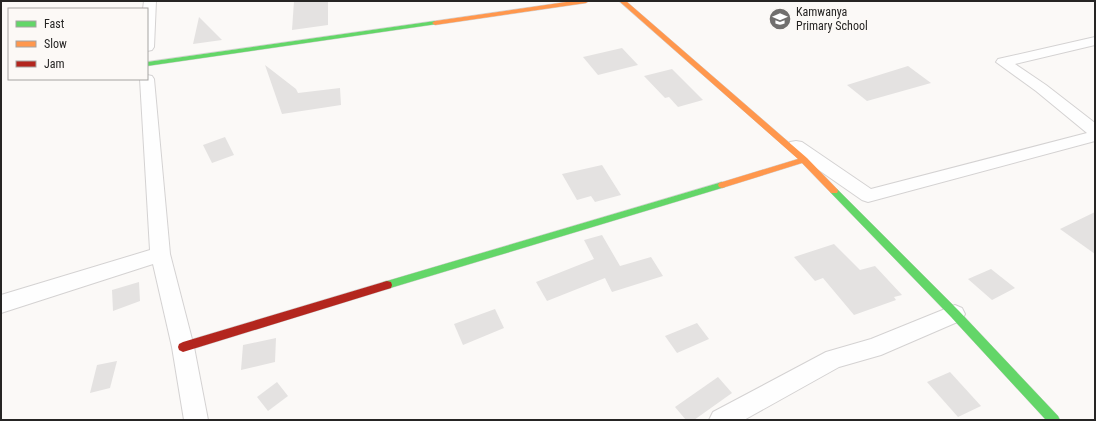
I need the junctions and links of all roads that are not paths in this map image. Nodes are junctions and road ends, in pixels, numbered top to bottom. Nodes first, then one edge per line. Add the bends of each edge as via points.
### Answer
1 (150, 1) edge
2 (586, 1) edge
3 (622, 1) edge
4 (148, 32) edge
5 (1095, 41) edge
6 (148, 64) edge
7 (147, 80) edge
8 (759, 120) junction
9 (1095, 131) edge
10 (1095, 136) edge
11 (804, 160) junction
12 (160, 254) junction
13 (1, 304) edge
14 (955, 314) junction
15 (183, 347) junction
16 (196, 420) edge
17 (721, 420) edge
18 (1054, 420) edge

1 - 4 street
2 - 6 street
3 - 8 street
5 - 9 street via 1003,62
7 - 12 street
8 - 10 street via 868,196
8 - 11 street
11 - 14 street
11 - 15 street
12 - 13 street
12 - 15 street
14 - 17 street via 873,348 834,360
14 - 18 street
15 - 16 street

